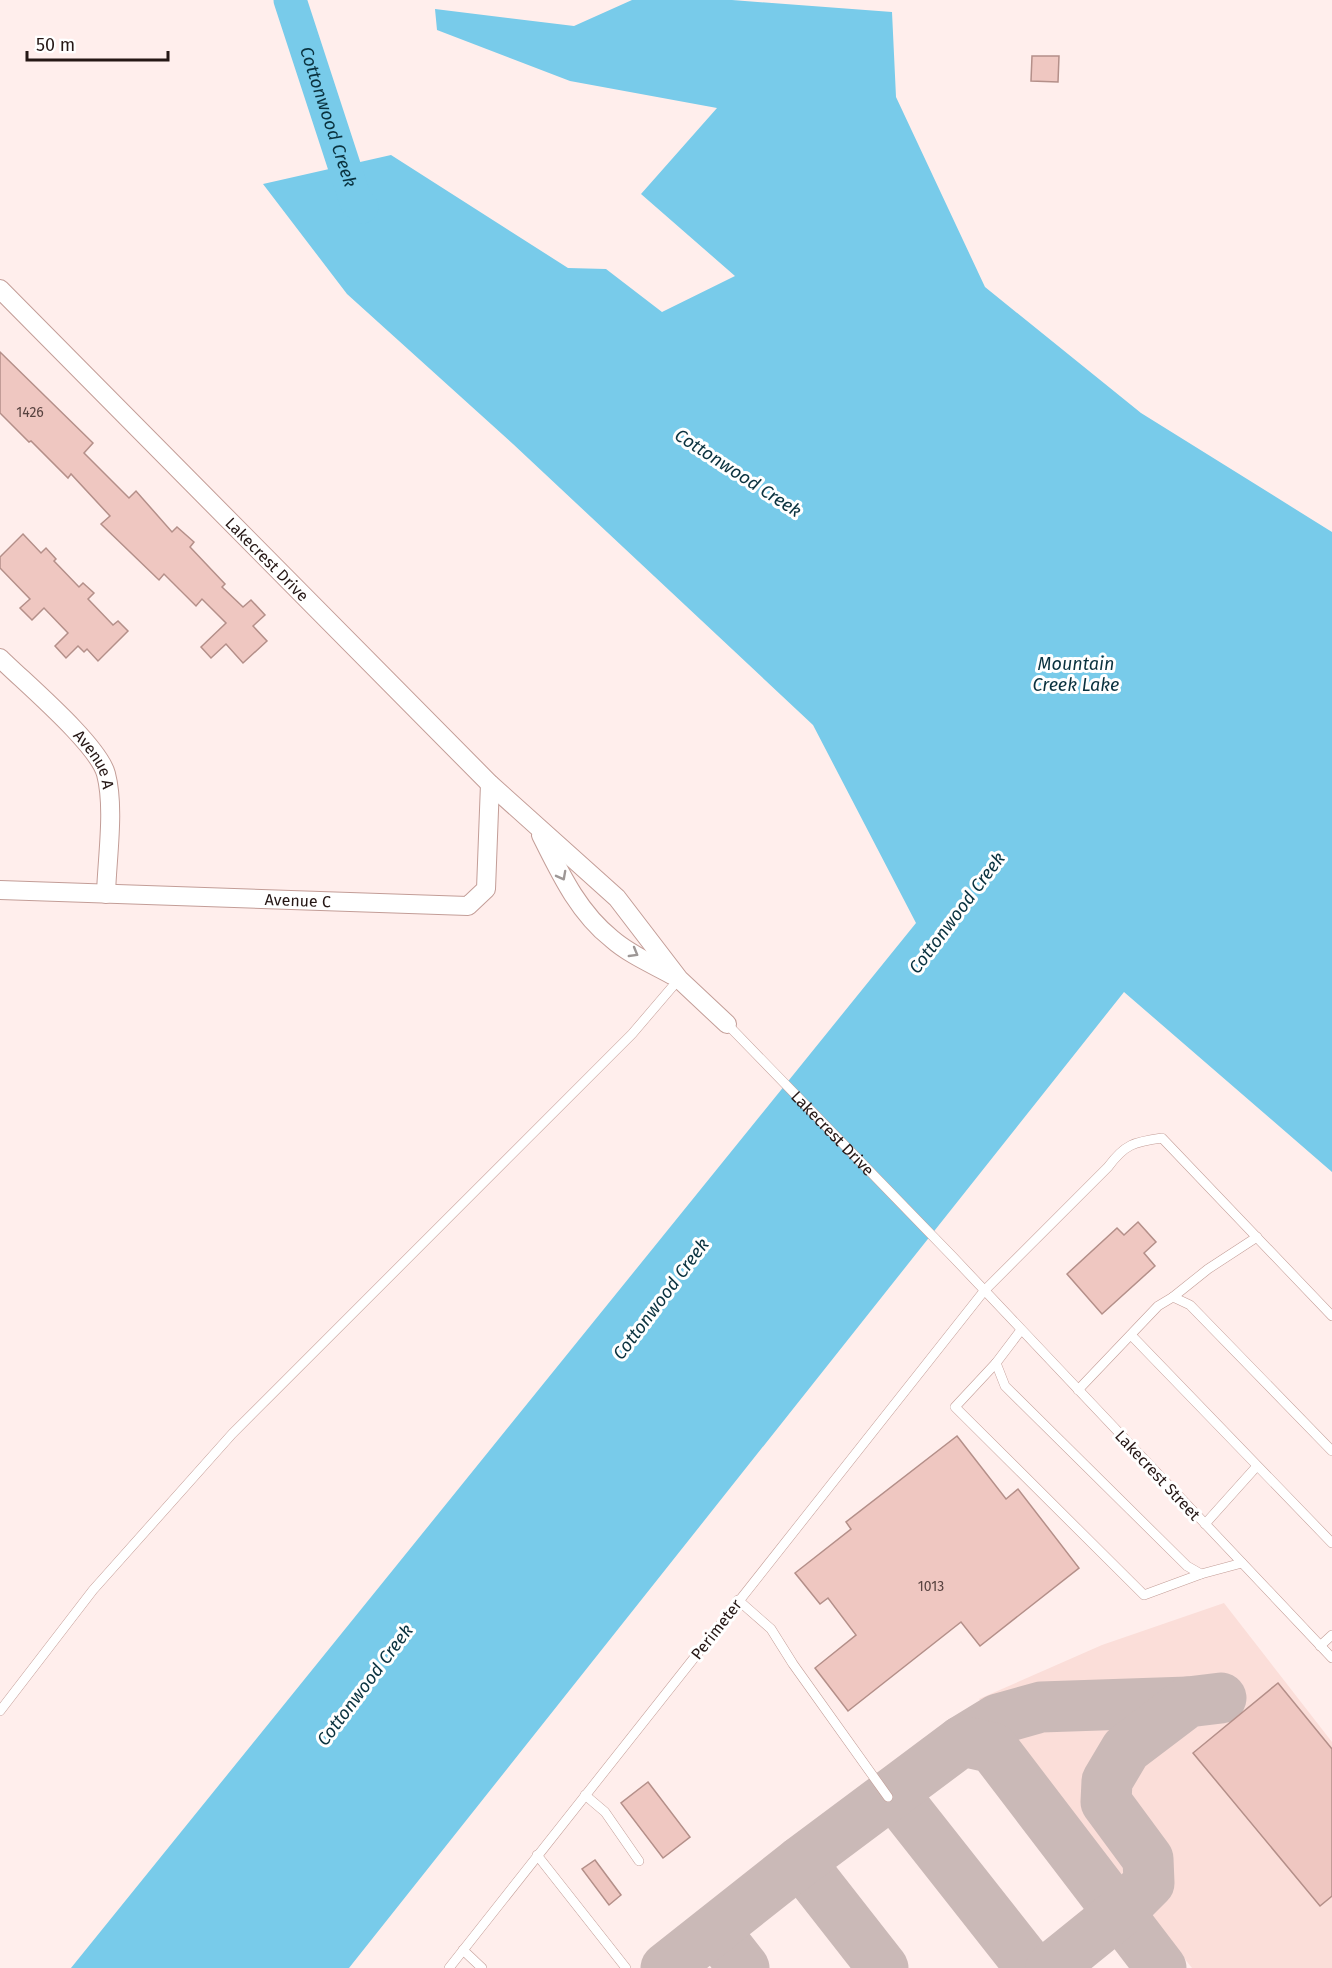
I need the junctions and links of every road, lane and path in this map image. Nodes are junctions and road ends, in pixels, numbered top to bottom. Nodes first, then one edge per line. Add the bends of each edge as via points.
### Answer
1 (0, 289) edge
2 (0, 658) edge
3 (490, 784) junction
4 (537, 826) junction
5 (0, 890) edge
6 (106, 894) junction
7 (679, 979) junction
8 (727, 1024) joint
9 (1257, 1238) junction
10 (984, 1291) junction
11 (1173, 1298) junction
12 (1332, 1316) edge
13 (1021, 1330) junction
14 (1131, 1335) junction
15 (996, 1363) junction
16 (1078, 1390) junction
17 (1332, 1451) edge
18 (1257, 1466) junction
19 (1205, 1524) junction
20 (1332, 1544) edge
21 (1242, 1563) junction
22 (1201, 1574) junction
23 (738, 1600) junction
24 (1332, 1635) edge
25 (1320, 1646) junction
26 (1332, 1658) edge
27 (0, 1712) edge
28 (585, 1795) junction
29 (888, 1797) dead end
30 (537, 1855) junction
31 (639, 1861) dead end
32 (463, 1950) junction
33 (448, 1968) edge
34 (482, 1968) edge
35 (626, 1968) edge

1 - 3 street, Lakecrest Drive
2 - 6 street, Avenue A via 93,750 105,771 110,797
3 - 4 street, Lakecrest Drive
3 - 6 street, Avenue C via 486,889 468,906
4 - 7 street, Lakecrest Drive via 618,898
4 -> 7 street, Lakecrest Drive via 564,882 593,922 614,941
5 - 6 street, Avenue C
7 - 8 street, Lakecrest Drive
7 - 27 lane via 632,1034 232,1434 93,1590
8 - 10 lane, Lakecrest Drive
9 - 10 lane, Perimeter via 1162,1138 1137,1141 1119,1153
9 - 11 lane via 1208,1269
9 - 12 lane
10 - 13 lane, Lakecrest Street
10 - 23 lane, Perimeter
11 - 14 lane via 1158,1306
11 - 17 lane via 1190,1305
13 - 15 lane
13 - 16 lane, Lakecrest Street
14 - 16 lane
14 - 18 lane
15 - 22 lane via 1005,1386 1187,1566
15 - 22 lane via 955,1407 1143,1595
16 - 19 lane, Lakecrest Street
18 - 19 lane
18 - 20 lane
19 - 21 lane, Lakecrest Street
21 - 22 lane
21 - 25 lane, Lakecrest Street
23 - 28 lane, Perimeter
23 - 29 lane via 771,1629
24 - 25 lane
25 - 26 lane, Lakecrest Street
28 - 30 lane, Perimeter
28 - 31 lane via 604,1812
30 - 32 lane, Perimeter
30 - 35 lane
32 - 33 lane, Perimeter
32 - 34 lane

